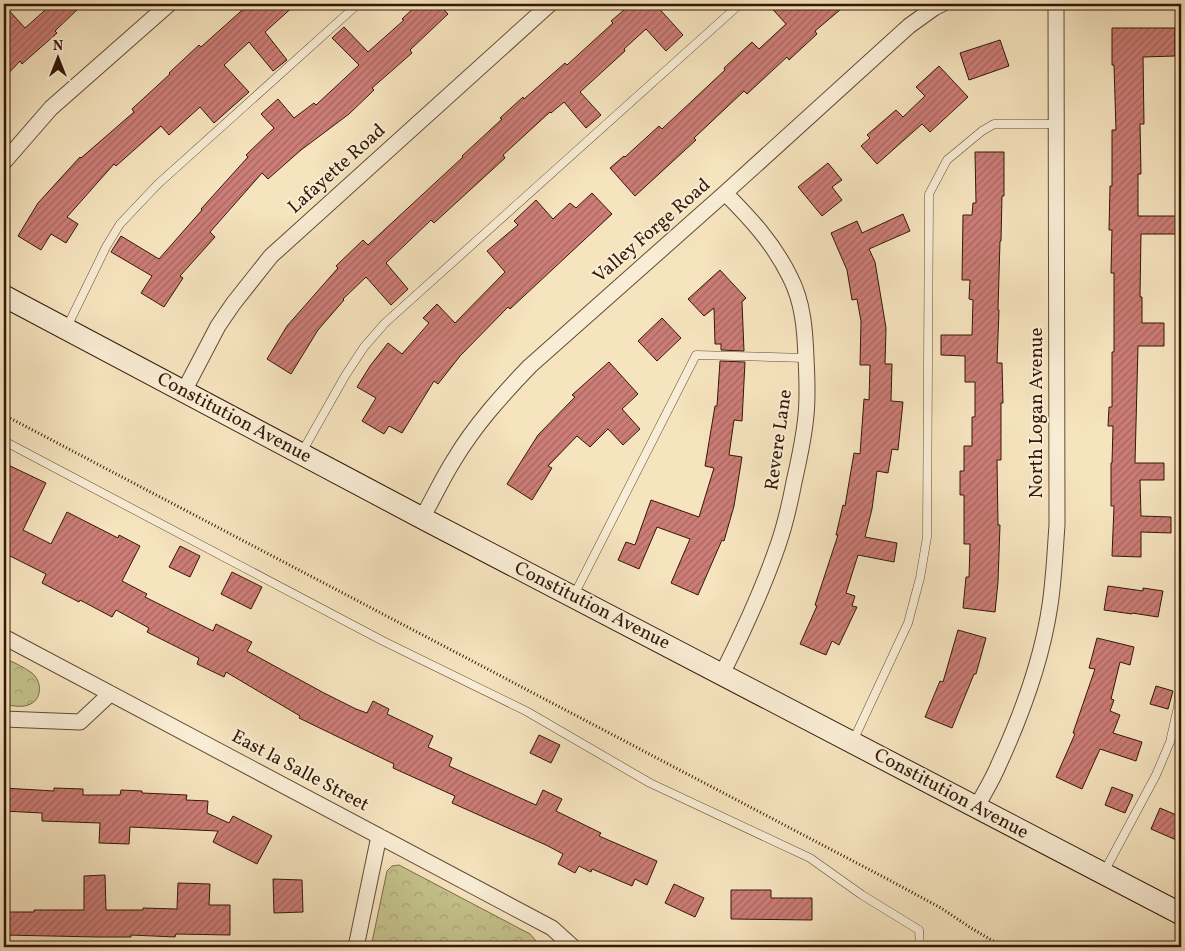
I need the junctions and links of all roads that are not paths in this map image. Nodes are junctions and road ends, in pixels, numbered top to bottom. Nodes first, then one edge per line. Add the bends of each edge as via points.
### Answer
1 (168, 4) edge
2 (358, 4) edge
3 (550, 4) edge
4 (740, 4) edge
5 (942, 4) edge
6 (1056, 4) edge
7 (1056, 124) junction
8 (4, 162) edge
9 (725, 193) junction
10 (4, 296) edge
11 (66, 329) junction
12 (806, 358) junction
13 (184, 391) junction
14 (4, 441) edge
15 (301, 454) junction
16 (422, 518) junction
17 (573, 596) junction
18 (4, 637) edge
19 (1181, 671) edge
20 (722, 674) junction
21 (110, 694) junction
22 (4, 719) edge
23 (852, 743) junction
24 (976, 808) junction
25 (379, 836) junction
26 (1103, 874) junction
27 (1181, 914) edge
28 (356, 947) edge
29 (573, 947) edge
30 (920, 947) edge

1 - 8 street via 51,108
2 - 11 lane via 165,177 120,224
3 - 13 street, Lafayette Road via 271,256 218,326
4 - 15 lane via 384,322 345,376
5 - 9 street, Valley Forge Road via 909,26
6 - 7 street, North Logan Avenue
7 - 23 lane via 994,124 947,160 930,194 927,537 908,623
7 - 24 street, North Logan Avenue via 1055,566 1050,606 1028,692 999,764
9 - 12 street, Revere Lane via 756,225 791,278 805,330
9 - 16 street, Valley Forge Road via 502,394 454,460
10 - 11 main road, Constitution Avenue
11 - 13 main road, Constitution Avenue
12 - 17 lane via 696,355
12 - 20 street, Revere Lane via 806,416 790,501 764,582
13 - 15 main road, Constitution Avenue
14 - 30 lane via 383,641 526,711 650,783 810,858 919,930
15 - 16 main road, Constitution Avenue
16 - 17 main road, Constitution Avenue
17 - 20 main road, Constitution Avenue
18 - 21 street, East la Salle Street
19 - 26 lane via 1178,707 1170,742
20 - 23 main road, Constitution Avenue
21 - 22 street via 80,722
21 - 25 street, East la Salle Street
23 - 24 main road, Constitution Avenue
24 - 26 main road, Constitution Avenue
25 - 28 street
25 - 29 street, East la Salle Street via 552,928
26 - 27 main road, Constitution Avenue

